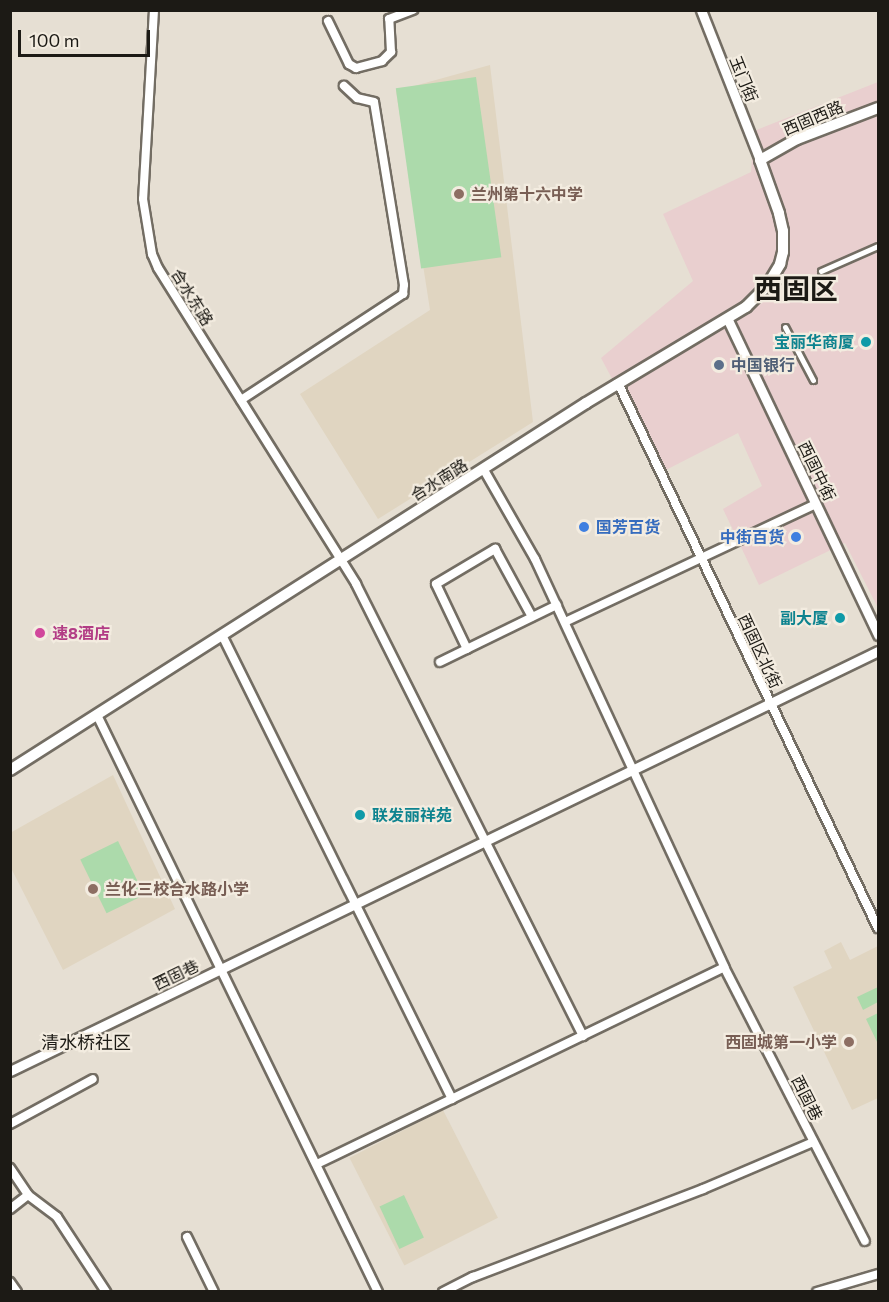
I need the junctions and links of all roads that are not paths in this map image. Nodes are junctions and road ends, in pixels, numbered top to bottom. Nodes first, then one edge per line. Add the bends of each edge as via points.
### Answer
1 (154, 10) edge
2 (413, 10) edge
3 (701, 10) edge
4 (328, 21) dead end
5 (344, 86) dead end
6 (879, 108) edge
7 (760, 160) junction
8 (879, 246) edge
9 (821, 271) dead end
10 (728, 320) junction
11 (785, 327) dead end
12 (813, 380) dead end
13 (618, 383) junction
14 (241, 400) junction
15 (484, 470) junction
16 (816, 504) junction
17 (701, 558) junction
18 (342, 560) junction
19 (557, 605) junction
20 (532, 617) junction
21 (565, 622) junction
22 (222, 635) junction
23 (879, 635) edge
24 (467, 649) junction
25 (879, 651) edge
26 (440, 662) dead end
27 (770, 703) junction
28 (97, 715) junction
29 (634, 769) junction
30 (10, 770) edge
31 (486, 841) junction
32 (355, 905) junction
33 (879, 928) edge
34 (724, 967) junction
35 (221, 970) junction
36 (583, 1036) junction
37 (10, 1071) edge
38 (93, 1079) dead end
39 (452, 1099) junction
40 (10, 1124) edge
41 (813, 1142) junction
42 (317, 1164) junction
43 (10, 1168) edge
44 (28, 1195) junction
45 (10, 1209) edge
46 (187, 1237) dead end
47 (865, 1241) dead end
48 (879, 1274) edge
49 (10, 1282) edge
50 (17, 1292) edge
51 (106, 1292) edge
52 (214, 1292) edge
53 (378, 1292) edge
54 (443, 1292) edge
55 (817, 1292) edge

1 - 14 street, 合水东路 via 143,199 148,238 158,268
2 - 4 street via 389,19 391,52 382,61 356,68 350,64
3 - 7 street, 玉门街
5 - 14 street via 357,98 374,102 403,294
6 - 7 main road, 西固西路 via 797,139
7 - 10 main road, 合水南路 via 783,231 783,252 777,278
8 - 9 street
10 - 13 main road, 合水南路
10 - 16 street, 西固中街
11 - 12 street
13 - 15 main road, 合水南路
13 - 17 street, 西固区北街
14 - 18 street, 合水东路
15 - 18 main road, 合水南路
15 - 19 street
16 - 17 street
16 - 23 street, 西固中街
17 - 21 street
17 - 27 street, 西固区北街
18 - 22 main road, 合水南路
18 - 31 street, 合水东路
19 - 20 street
19 - 21 street
20 - 24 street
20 - 24 street via 495,549 436,584
21 - 29 street
22 - 28 main road, 合水南路
22 - 32 street
24 - 26 street
25 - 27 street, 西固巷
27 - 29 street, 西固巷
27 - 33 street, 西固区北街
28 - 30 main road, 合水南路
28 - 35 street
29 - 31 street, 西固巷
29 - 34 street, 西固巷
31 - 32 street, 西固巷
31 - 36 street
32 - 35 street, 西固巷
32 - 39 street
34 - 36 street
34 - 41 street, 西固巷
35 - 37 street, 西固巷
35 - 42 street
36 - 39 street
38 - 40 street
39 - 42 street
41 - 47 street, 西固巷
41 - 54 street
42 - 53 street
43 - 44 street
44 - 45 street
44 - 51 street via 57,1217
46 - 52 street
48 - 55 street
49 - 50 street

